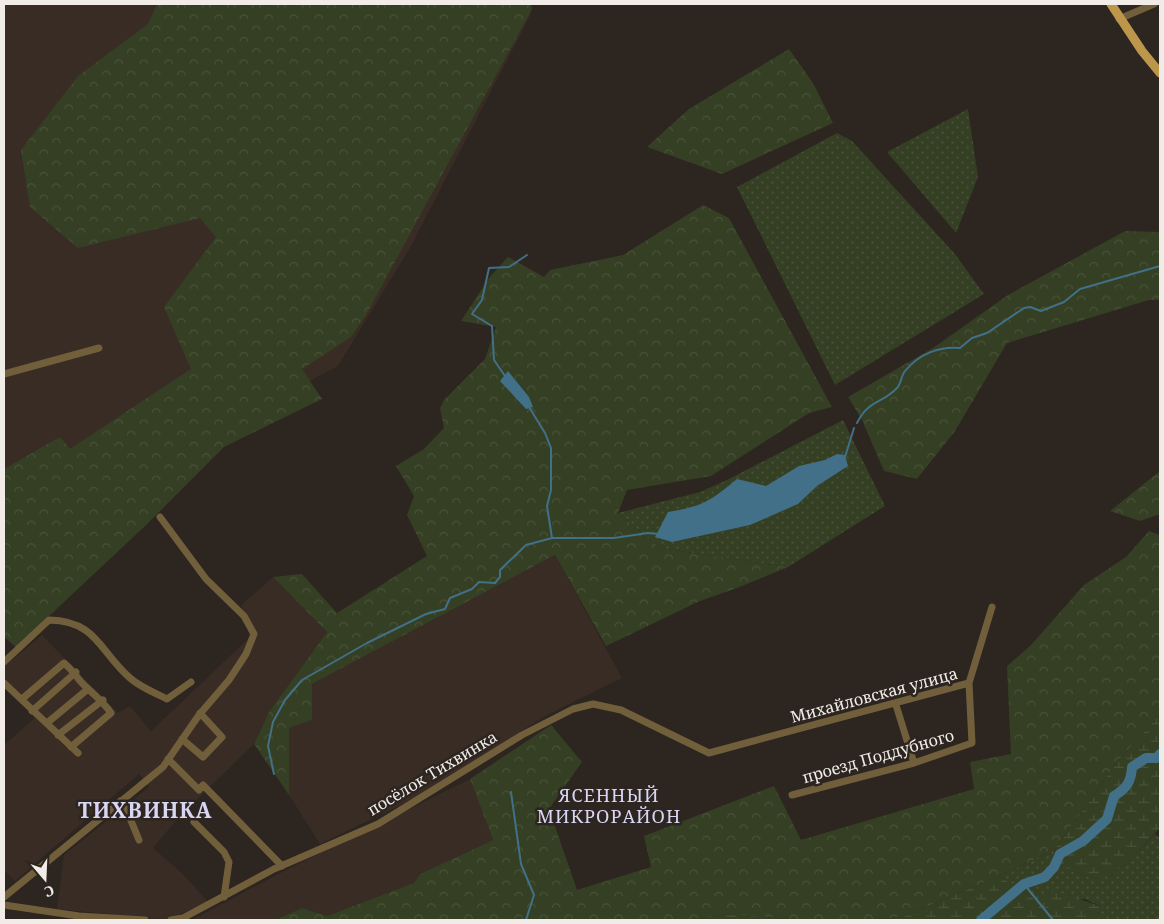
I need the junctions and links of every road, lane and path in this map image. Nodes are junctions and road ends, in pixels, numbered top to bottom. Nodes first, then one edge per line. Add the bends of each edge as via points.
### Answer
1 (1111, 4) edge
2 (1154, 4) edge
3 (1119, 18) junction
4 (1160, 73) edge
5 (99, 348) dead end
6 (4, 374) edge
7 (160, 518) dead end
8 (992, 607) dead end
9 (4, 662) edge
10 (76, 672) junction
11 (192, 682) dead end
12 (4, 683) edge
13 (969, 683) junction
14 (88, 689) junction
15 (22, 699) junction
16 (102, 700) junction
17 (896, 705) junction
18 (32, 711) junction
19 (200, 713) junction
20 (47, 723) junction
21 (58, 735) junction
22 (182, 739) junction
23 (71, 747) junction
24 (78, 753) dead end
25 (710, 754) joint
26 (168, 759) junction
27 (914, 763) junction
28 (792, 795) dead end
29 (120, 801) junction
30 (194, 822) dead end
31 (139, 840) dead end
32 (282, 866) junction
33 (4, 897) edge
34 (224, 897) junction
35 (4, 905) edge
36 (145, 920) edge
37 (171, 920) edge

1 - 3 main road
2 - 3 street
3 - 4 main road
5 - 6 street
7 - 19 street via 206,579 244,616 254,634 246,654 229,680
8 - 13 street, Михайловская улица
9 - 11 street via 49,620 68,621 85,628 130,679 166,699
10 - 14 street
10 - 15 street via 64,663
10 - 18 street
12 - 15 street
13 - 17 street, Михайловская улица
13 - 27 street, проезд Поддубного via 972,743
14 - 16 street
14 - 20 street
15 - 18 street
16 - 21 street
16 - 23 street via 112,713
17 - 25 street, Михайловская улица
17 - 27 street
18 - 20 street
19 - 22 street
19 - 22 street via 222,737 203,758
20 - 21 street
21 - 23 street
22 - 26 street
23 - 24 street
25 - 32 street, посёлок Тихвинка via 621,710 593,704 573,710 522,735 378,824
26 - 29 street via 163,767
26 - 32 street via 199,790 203,785
27 - 28 street, проезд Поддубного
29 - 31 street
29 - 33 street
30 - 34 street via 224,852 229,862
32 - 34 street, посёлок Тихвинка
34 - 37 street, посёлок Тихвинка via 183,918
35 - 36 street via 79,916

